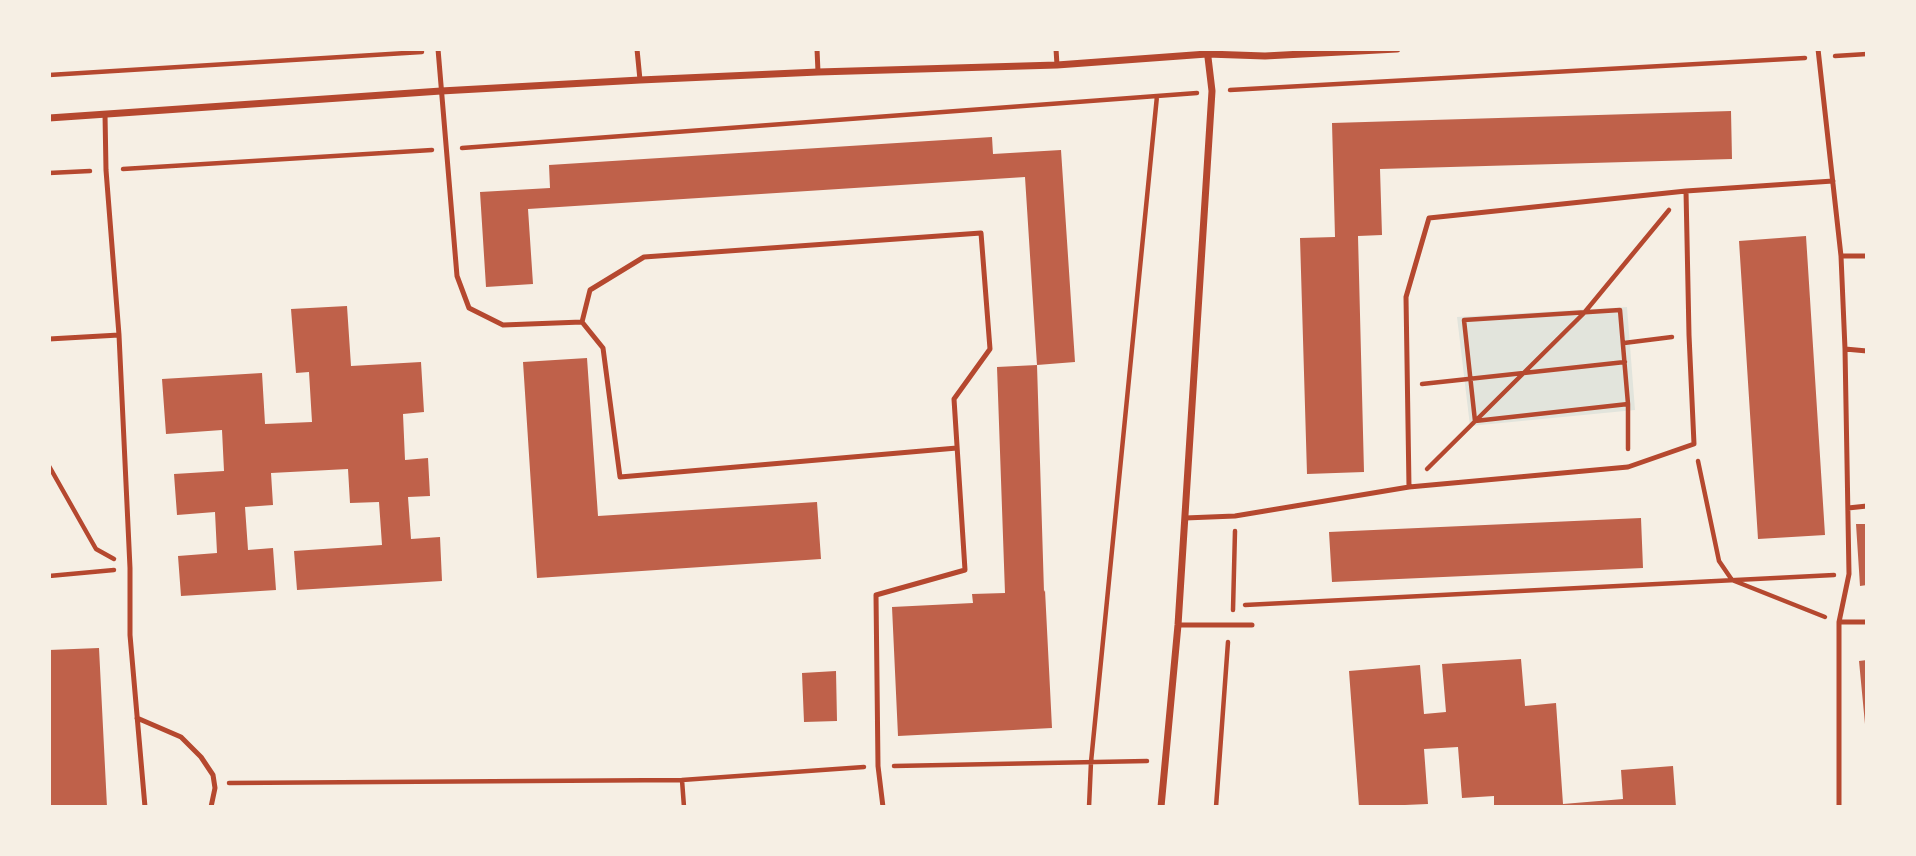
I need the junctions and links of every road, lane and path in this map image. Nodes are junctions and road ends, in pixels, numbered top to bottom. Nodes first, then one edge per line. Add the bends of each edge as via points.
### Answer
1 (637, 49) edge
2 (817, 49) edge
3 (1056, 49) edge
4 (1397, 49) edge
5 (1818, 49) edge
6 (438, 50) edge
7 (1207, 52) edge
8 (1867, 54) edge
9 (1819, 58) junction
10 (1057, 65) junction
11 (818, 72) junction
12 (49, 75) edge
13 (640, 80) junction
14 (441, 91) junction
15 (1212, 92) junction
16 (1157, 96) junction
17 (105, 114) junction
18 (49, 118) edge
19 (446, 149) junction
20 (106, 170) junction
21 (49, 173) edge
22 (1833, 181) junction
23 (1686, 191) junction
24 (1841, 256) junction
25 (1867, 256) edge
26 (1584, 313) junction
27 (582, 322) junction
28 (119, 335) junction
29 (1689, 335) junction
30 (49, 339) edge
31 (1624, 343) junction
32 (1845, 349) junction
33 (1867, 351) edge
34 (1625, 362) junction
35 (1524, 372) junction
36 (1470, 378) junction
37 (1407, 386) junction
38 (1628, 404) junction
39 (1475, 421) junction
40 (1694, 444) junction
41 (957, 448) junction
42 (49, 466) edge
43 (1628, 467) junction
44 (1409, 487) junction
45 (1867, 506) edge
46 (1848, 508) junction
47 (1235, 516) junction
48 (1185, 517) junction
49 (130, 568) junction
50 (1849, 574) junction
51 (49, 576) edge
52 (1732, 580) junction
53 (1234, 606) junction
54 (1839, 622) junction
55 (1867, 622) edge
56 (1178, 625) junction
57 (1229, 625) junction
58 (1252, 625) dead end
59 (137, 718) junction
60 (1165, 761) junction
61 (1091, 762) junction
62 (878, 766) junction
63 (213, 775) junction
64 (682, 780) junction
65 (145, 807) edge
66 (211, 807) edge
67 (684, 807) edge
68 (883, 807) edge
69 (1089, 807) edge
70 (1161, 807) edge
71 (1216, 807) edge
72 (1839, 807) edge

1 - 13 lane
2 - 11 lane
3 - 10 lane
4 - 7 street via 1265,56
5 - 9 lane
6 - 12 path
6 - 14 lane
7 - 10 street
7 - 15 street
8 - 9 path
9 - 15 path
9 - 22 lane
10 - 11 street
11 - 13 street
13 - 14 street
14 - 17 street
14 - 19 lane
15 - 16 path
15 - 48 street
16 - 19 path
16 - 61 path
17 - 18 street
17 - 20 lane
19 - 20 path
19 - 27 lane via 457,276 469,308 503,325
20 - 21 path
20 - 28 lane
22 - 23 lane
22 - 24 lane
23 - 26 path
23 - 29 lane
23 - 37 lane via 1429,218 1406,296
24 - 25 lane
24 - 32 lane
26 - 31 path via 1620,310
26 - 35 path
26 - 36 path via 1464,320
27 - 41 lane via 603,348 620,477
27 - 41 lane via 590,290 644,257 981,233 990,349 954,399
28 - 30 lane
28 - 49 lane
29 - 31 path
29 - 40 lane
31 - 34 path
32 - 33 lane
32 - 46 lane
34 - 35 path
34 - 38 path
35 - 36 path
35 - 39 path
36 - 37 path
36 - 39 path
37 - 44 lane
38 - 39 path
38 - 43 path
39 - 44 path
40 - 43 lane
40 - 52 path via 1719,561
41 - 62 lane via 965,570 876,595
42 - 49 path via 96,549
43 - 44 lane
44 - 47 lane
45 - 46 lane
46 - 50 lane
47 - 48 lane
47 - 53 path
48 - 56 street
49 - 51 path
49 - 59 lane
50 - 52 path
50 - 54 lane
52 - 53 path
52 - 54 path
53 - 57 path
54 - 55 lane
54 - 72 lane
56 - 57 lane
56 - 60 street
57 - 58 lane
57 - 71 path
59 - 63 lane via 181,737
59 - 65 lane
60 - 61 path
60 - 70 street
61 - 62 path
61 - 69 path
62 - 64 path
62 - 68 lane
63 - 64 path via 228,783
63 - 66 lane
64 - 67 path

